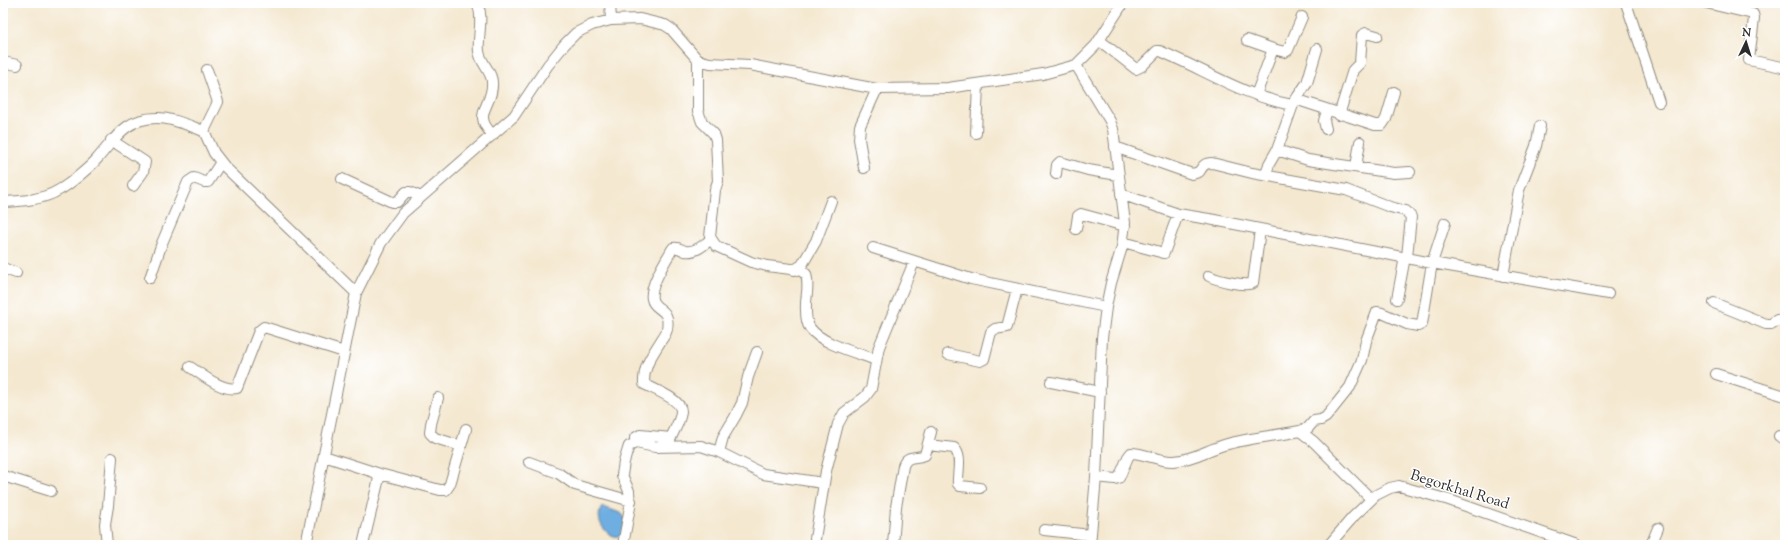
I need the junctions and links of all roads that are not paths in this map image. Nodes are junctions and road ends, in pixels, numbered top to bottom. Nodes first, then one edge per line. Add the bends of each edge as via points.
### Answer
1 (476, 3) edge
2 (610, 3) edge
3 (1123, 3) edge
4 (1626, 3) edge
5 (1706, 3) edge
6 (1302, 17) dead end
7 (611, 20) junction
8 (1377, 36) dead end
9 (1100, 40) junction
10 (1247, 40) dead end
11 (1273, 49) junction
12 (1317, 49) dead end
13 (698, 60) junction
14 (3, 62) edge
15 (17, 65) dead end
16 (1076, 65) junction
17 (1782, 67) dead end
18 (207, 70) dead end
19 (978, 84) junction
20 (877, 89) junction
21 (1394, 92) dead end
22 (1256, 96) junction
23 (1294, 102) junction
24 (1659, 102) dead end
25 (1327, 110) junction
26 (1339, 115) junction
27 (1540, 126) dead end
28 (1326, 129) dead end
29 (204, 131) junction
30 (976, 133) dead end
31 (493, 135) junction
32 (111, 140) junction
33 (1360, 142) dead end
34 (1115, 147) junction
35 (1277, 150) junction
36 (221, 162) junction
37 (1356, 167) junction
38 (864, 168) dead end
39 (1410, 172) dead end
40 (1056, 174) dead end
41 (1118, 175) junction
42 (1266, 175) junction
43 (342, 180) dead end
44 (133, 186) dead end
45 (1121, 194) junction
46 (421, 197) junction
47 (831, 201) dead end
48 (3, 202) edge
49 (1178, 214) junction
50 (1445, 223) dead end
51 (1125, 226) junction
52 (1076, 229) dead end
53 (1260, 230) junction
54 (711, 239) junction
55 (1123, 242) junction
56 (873, 248) dead end
57 (1406, 257) junction
58 (914, 262) junction
59 (1432, 263) junction
60 (3, 268) edge
61 (794, 270) junction
62 (16, 273) dead end
63 (1209, 276) dead end
64 (1503, 276) junction
65 (150, 278) dead end
66 (1017, 289) junction
67 (356, 293) junction
68 (1608, 294) dead end
69 (1397, 300) dead end
70 (1714, 303) dead end
71 (1106, 307) junction
72 (1785, 323) edge
73 (344, 352) junction
74 (757, 352) dead end
75 (948, 354) dead end
76 (876, 360) junction
77 (190, 367) dead end
78 (1716, 374) dead end
79 (1051, 382) dead end
80 (1100, 392) junction
81 (1785, 396) edge
82 (438, 398) dead end
83 (466, 429) dead end
84 (1300, 431) junction
85 (931, 432) dead end
86 (636, 443) junction
87 (928, 445) junction
88 (461, 446) junction
89 (719, 452) junction
90 (324, 456) junction
91 (112, 458) dead end
92 (529, 462) dead end
93 (380, 474) junction
94 (3, 476) edge
95 (1096, 477) junction
96 (823, 483) junction
97 (980, 488) dead end
98 (51, 491) dead end
99 (1371, 499) junction
100 (631, 501) junction
101 (1658, 528) dead end
102 (1044, 530) dead end
103 (1091, 540) edge
104 (107, 545) edge
105 (306, 545) edge
106 (363, 545) edge
107 (623, 545) edge
108 (814, 545) edge
109 (893, 545) edge
110 (1330, 545) edge
111 (1576, 545) edge
112 (1651, 545) edge

1 - 31 street via 480,11 478,50 492,79 493,88 482,119 485,128
2 - 7 street
3 - 9 street
4 - 24 street
5 - 17 street via 1751,13 1754,18 1749,60
6 - 11 street via 1288,50 1285,52
7 - 13 street via 640,19 665,25
7 - 31 street via 576,33 548,65 520,109
8 - 26 street via 1366,33 1362,35 1360,63 1353,70
9 - 16 street
9 - 22 street via 1136,68 1142,66 1158,51
10 - 11 street
11 - 22 street
12 - 23 street via 1307,82
13 - 20 street via 722,64 750,64
13 - 54 street via 698,111 702,122 714,134 716,140 718,181 710,228
14 - 15 street
16 - 19 street via 1043,74
16 - 34 street via 1110,121
18 - 29 street via 218,102
19 - 20 street via 948,88
19 - 30 street
20 - 38 street via 860,126 859,139
21 - 26 street via 1382,125
22 - 23 street
23 - 25 street
23 - 35 street
25 - 26 street
25 - 28 street via 1324,121
27 - 64 street via 1536,146 1519,190
29 - 32 street via 173,120 157,118 140,121 124,129
29 - 36 street via 214,154
31 - 46 street
32 - 44 street via 145,162 143,172
32 - 48 street via 97,160 59,190 39,198
33 - 37 street
34 - 41 street
34 - 42 street via 1192,174 1199,172 1206,163
35 - 37 street via 1308,160
35 - 42 street
36 - 65 street via 208,182 194,178 188,182
36 - 67 street
37 - 39 street via 1394,173
40 - 41 street via 1060,162
41 - 45 street
42 - 57 street via 1346,190 1406,211 1411,217
43 - 46 street via 392,202 397,202 408,192
45 - 49 street
45 - 51 street
46 - 67 street via 403,213 381,243
47 - 61 street via 816,241 802,265
49 - 53 street via 1209,218
49 - 55 street via 1164,253
50 - 59 street
51 - 52 street via 1081,214 1078,216
51 - 55 street
53 - 57 street
53 - 63 street via 1253,283 1244,285
54 - 61 street via 716,246 751,262
54 - 86 street via 698,249 686,251 673,248 652,291 654,303 665,311 668,320 667,330 646,367 644,384 671,398 680,405 681,412 671,438 640,436 635,438
55 - 71 street
56 - 58 street
57 - 59 street
57 - 69 street
58 - 66 street via 970,279
58 - 76 street
59 - 64 street
59 - 84 street via 1422,324 1414,326 1377,312 1362,360 1350,387 1324,419 1314,420 1308,428
60 - 62 street
61 - 76 street via 806,274 809,285 806,307 809,328 821,339
64 - 68 street
66 - 71 street
66 - 75 street via 1007,327 991,332 984,359 980,361
67 - 73 street
70 - 72 street via 1769,324 1777,320
71 - 80 street
73 - 77 street via 264,328 259,331 236,388 229,389 217,384
73 - 90 street
74 - 89 street via 742,403 723,437
76 - 96 street via 869,393 841,417
78 - 81 street
79 - 80 street
80 - 95 street
82 - 88 street via 430,433 435,438
83 - 88 street
84 - 95 street via 1234,443 1175,461 1132,453 1119,478
84 - 99 street
85 - 87 street
86 - 89 street via 655,446 697,445
86 - 100 street via 629,446 622,470
87 - 97 street via 954,448 958,457 958,484
87 - 109 street via 925,455 908,458 903,466
88 - 93 street via 446,490
89 - 96 street via 763,474
90 - 93 street
90 - 105 street
91 - 104 street via 104,524
92 - 100 street via 558,473 576,485
93 - 106 street
94 - 98 street
95 - 103 street
96 - 108 street
99 - 110 street, Begorkhal Road
99 - 111 street, Begorkhal Road via 1399,486 1502,517
100 - 107 street
101 - 112 street
102 - 103 street

